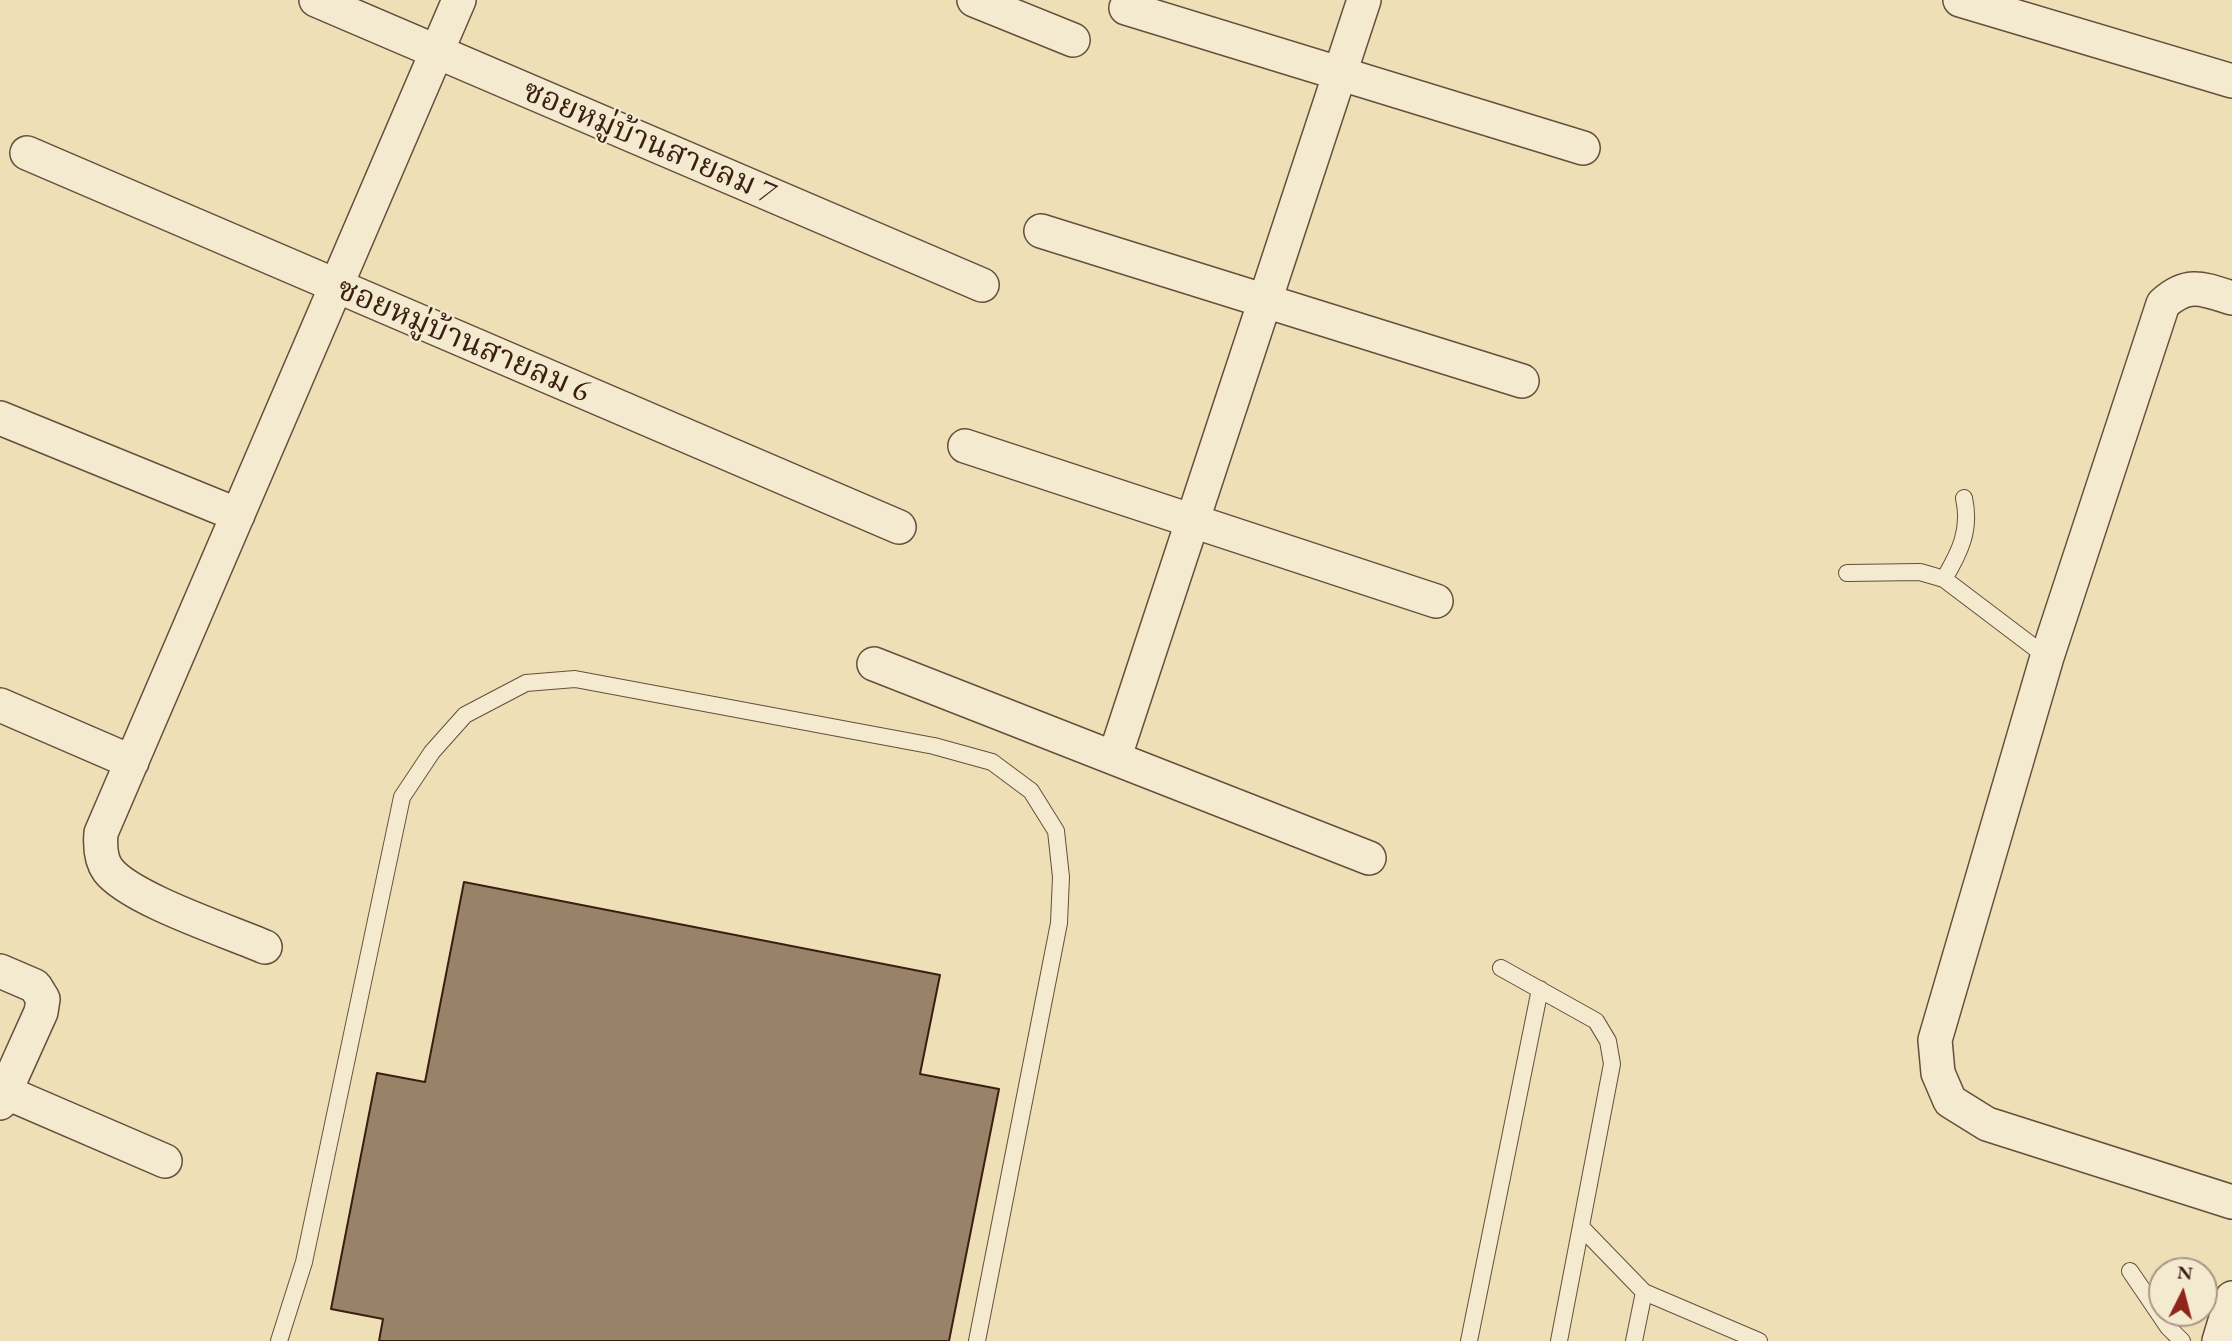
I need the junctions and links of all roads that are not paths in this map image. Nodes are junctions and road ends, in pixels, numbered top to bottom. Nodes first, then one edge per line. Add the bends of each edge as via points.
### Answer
1 (316, 0) edge
2 (459, 0) edge
3 (974, 0) edge
4 (1364, 0) edge
5 (1960, 0) edge
6 (1126, 8) dead end
7 (1073, 40) dead end
8 (437, 53) junction
9 (1340, 73) junction
10 (2232, 81) edge
11 (1583, 148) dead end
12 (27, 153) dead end
13 (1041, 231) dead end
14 (982, 285) dead end
15 (336, 287) junction
16 (2232, 298) edge
17 (1266, 301) junction
18 (1522, 382) dead end
19 (0, 418) edge
20 (965, 446) dead end
21 (1964, 498) dead end
22 (238, 515) junction
23 (1192, 522) junction
24 (899, 527) dead end
25 (1847, 573) dead end
26 (1944, 579) junction
27 (1436, 601) dead end
28 (2047, 657) junction
29 (874, 664) dead end
30 (0, 705) edge
31 (1115, 756) junction
32 (132, 762) junction
33 (1369, 858) dead end
34 (265, 947) dead end
35 (1500, 968) dead end
36 (0, 971) edge
37 (1540, 989) junction
38 (3, 1098) edge
39 (165, 1161) dead end
40 (2232, 1202) edge
41 (1581, 1227) junction
42 (2130, 1271) dead end
43 (1644, 1292) junction
44 (2232, 1298) edge
45 (1729, 1335) edge
46 (279, 1341) edge
47 (977, 1341) edge
48 (1469, 1341) edge
49 (1559, 1341) edge
50 (1634, 1341) edge
51 (1759, 1341) edge
52 (2182, 1341) edge
53 (2219, 1341) edge

1 - 8 street, ซอยหมู่บ้านสายลม 7
2 - 8 street
3 - 7 street
4 - 9 street
5 - 10 street
6 - 9 street
8 - 14 street, ซอยหมู่บ้านสายลม 7
8 - 15 street
9 - 11 street
9 - 17 street
12 - 15 street, ซอยหมู่บ้านสายลม 6
13 - 17 street
15 - 22 street
15 - 24 street, ซอยหมู่บ้านสายลม 6
16 - 28 street via 2190,287 2163,304
17 - 18 street
17 - 23 street
19 - 22 street
20 - 23 street
21 - 26 lane via 1966,530 1961,551
22 - 32 street
23 - 27 street
23 - 31 street
25 - 26 lane via 1920,572
26 - 28 lane
28 - 40 street via 1945,998 1935,1040 1938,1073 1950,1101 1987,1124
29 - 31 street
30 - 32 street
31 - 33 street
32 - 34 street via 101,833 100,852 108,869 130,889
35 - 37 lane
36 - 38 street via 35,986 43,999
37 - 41 lane via 1596,1021 1608,1041 1612,1064
37 - 48 lane
38 - 39 street
41 - 43 lane
41 - 49 lane
42 - 52 lane
43 - 45 lane
43 - 50 lane
44 - 53 street
45 - 51 lane
46 - 47 lane via 304,1262 402,797 432,752 465,715 526,683 575,678 934,746 992,762 1031,791 1056,831 1059,923

